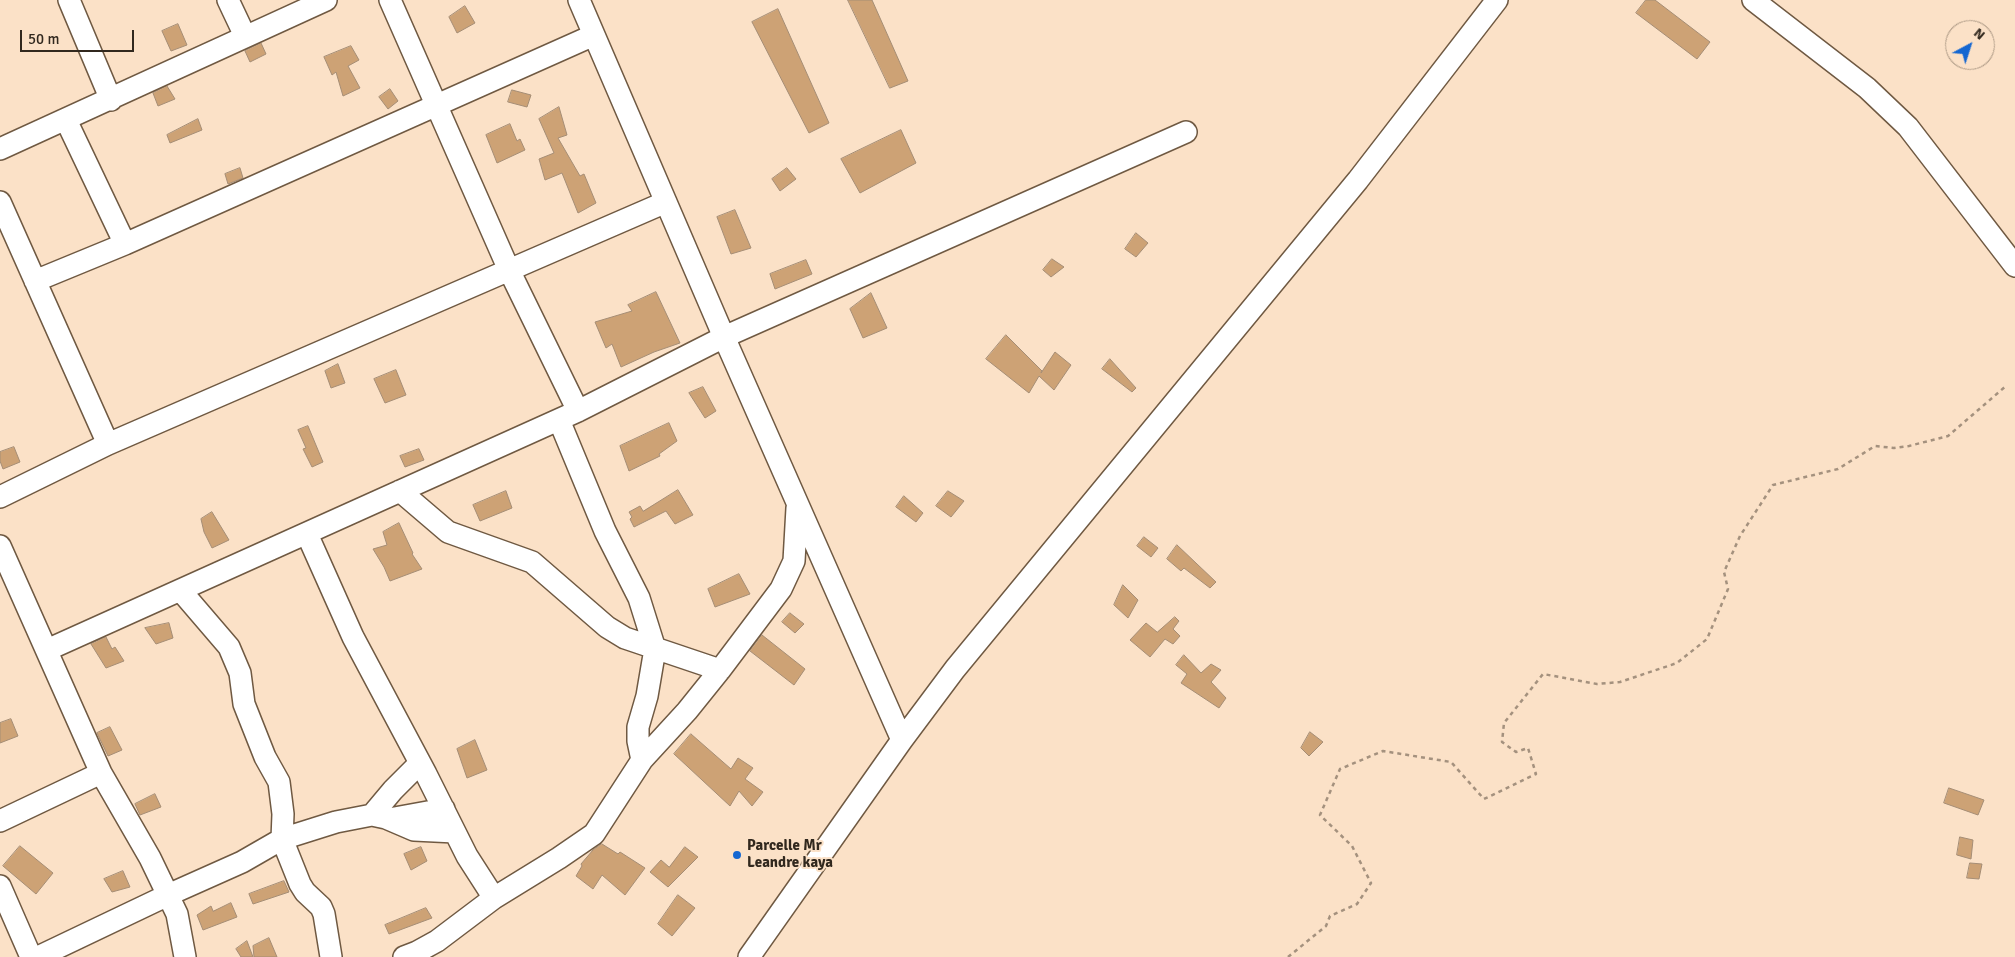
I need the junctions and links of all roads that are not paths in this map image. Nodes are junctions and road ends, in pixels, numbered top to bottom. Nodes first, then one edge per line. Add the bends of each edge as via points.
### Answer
1 (69, 0) edge
2 (228, 0) edge
3 (326, 0) edge
4 (390, 0) edge
5 (579, 0) edge
6 (1497, 0) edge
7 (1757, 1) edge
8 (594, 35) junction
9 (245, 36) junction
10 (111, 100) junction
11 (437, 106) junction
12 (66, 120) junction
13 (1186, 132) dead end
14 (0, 149) edge
15 (0, 202) edge
16 (666, 202) junction
17 (125, 244) junction
18 (2015, 266) edge
19 (509, 270) junction
20 (35, 281) junction
21 (724, 336) junction
22 (568, 415) junction
23 (108, 444) junction
24 (400, 491) junction
25 (0, 497) edge
26 (797, 504) junction
27 (307, 534) junction
28 (0, 546) edge
29 (181, 591) junction
30 (655, 649) junction
31 (46, 650) junction
32 (720, 670) junction
33 (902, 740) junction
34 (642, 760) junction
35 (420, 763) junction
36 (101, 773) junction
37 (444, 809) junction
38 (380, 817) junction
39 (0, 821) edge
40 (455, 832) junction
41 (282, 839) junction
42 (0, 886) edge
43 (168, 895) junction
44 (494, 898) junction
45 (32, 957) edge
46 (38, 957) edge
47 (185, 957) edge
48 (331, 957) edge
49 (404, 957) edge
50 (749, 957) edge

1 - 10 street
2 - 9 street
3 - 9 street
4 - 11 street
5 - 8 street
6 - 33 street via 1358,180 956,669
7 - 18 street via 1895,114 1923,145
8 - 11 street
8 - 16 street
9 - 10 street
10 - 12 street
11 - 17 street
11 - 19 street
12 - 14 street
12 - 17 street
13 - 21 street
15 - 20 street
16 - 19 street
16 - 21 street
17 - 20 street
19 - 22 street
19 - 23 street
20 - 23 street
21 - 22 street
21 - 26 street
22 - 24 street
22 - 30 street via 605,531 640,598
23 - 25 street
24 - 27 street
24 - 30 street via 448,532 532,562 607,627 624,638
26 - 32 street via 794,561 781,589
26 - 33 street
27 - 29 street
27 - 35 street via 353,637
28 - 31 street
29 - 31 street
29 - 41 street via 229,647 240,673 244,704 265,757 279,782
30 - 32 street
30 - 34 street via 638,727
31 - 36 street
32 - 34 street
33 - 50 street
34 - 44 street via 594,834
35 - 37 street
35 - 38 street via 393,790
36 - 39 street
36 - 43 street
37 - 38 street
37 - 40 street
38 - 40 street via 414,830
38 - 41 street via 336,822
40 - 44 street
41 - 43 street via 242,862
41 - 48 street via 300,884 324,914
42 - 45 street
43 - 46 street
43 - 47 street via 177,914
44 - 49 street via 437,941

